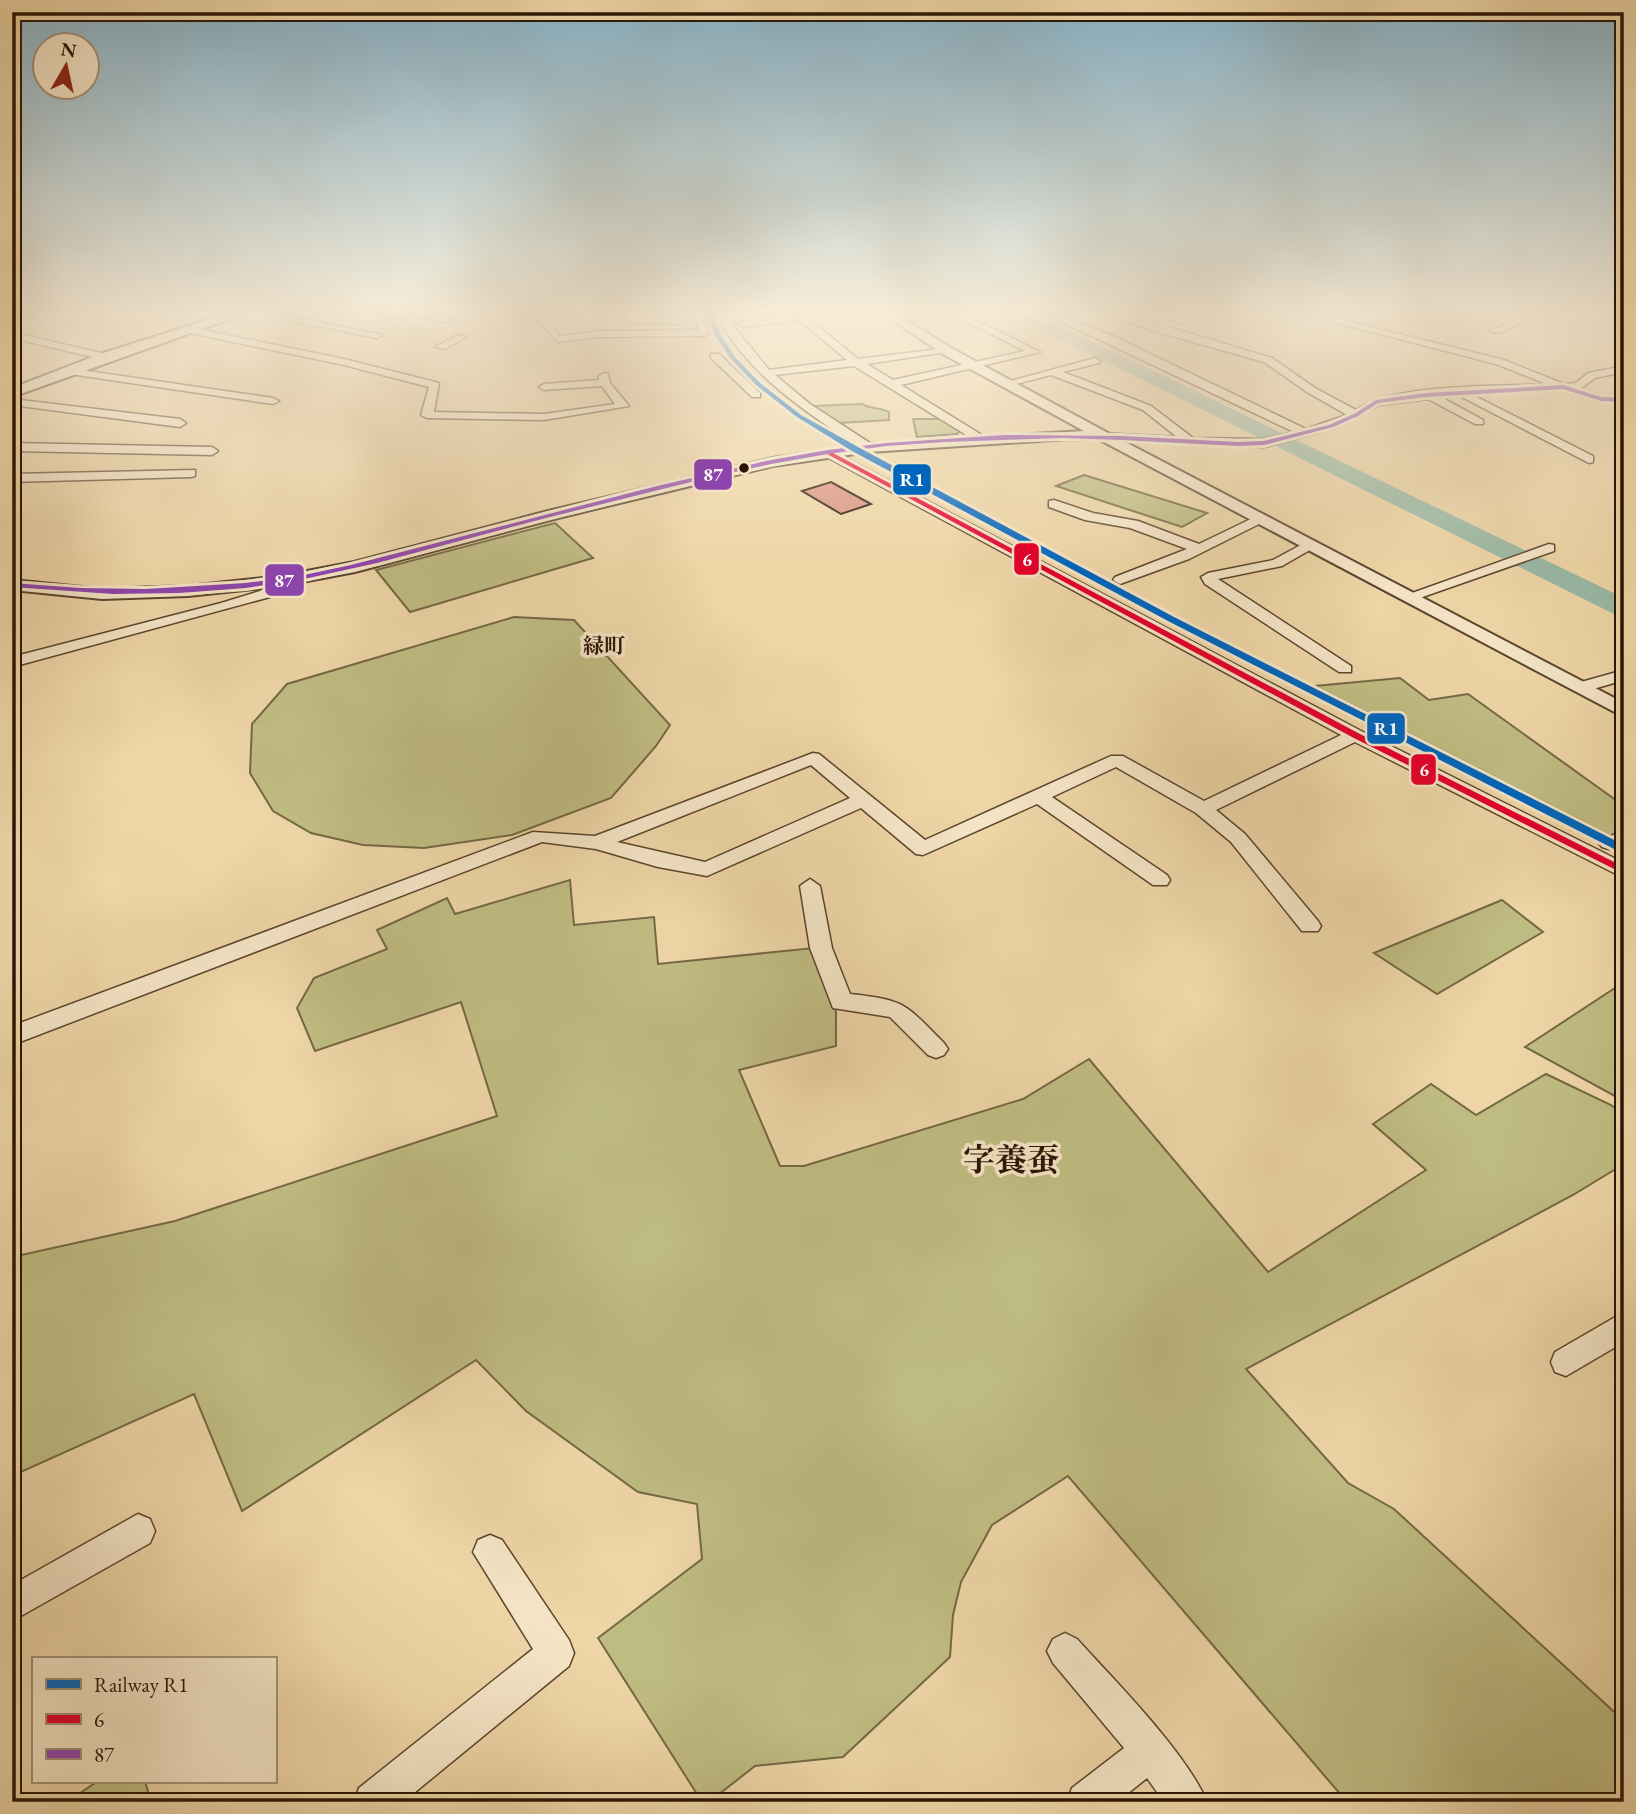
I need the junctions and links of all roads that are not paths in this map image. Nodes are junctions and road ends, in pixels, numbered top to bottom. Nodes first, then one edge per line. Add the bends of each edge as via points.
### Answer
1 (257, 399) edge
2 (431, 399) edge
3 (618, 399) edge
4 (795, 399) edge
5 (915, 399) edge
6 (1035, 399) edge
7 (1122, 399) edge
8 (1230, 399) edge
9 (1327, 399) edge
10 (1397, 399) edge
11 (1436, 399) edge
12 (1473, 399) edge
13 (1600, 399) edge
14 (1624, 400) edge
15 (273, 401) dead end
16 (12, 402) edge
17 (1356, 415) junction
18 (544, 417) junction
19 (1479, 422) dead end
20 (180, 423) dead end
21 (541, 431) dead end
22 (1299, 433) junction
23 (1103, 436) junction
24 (981, 440) junction
25 (1190, 441) junction
26 (12, 447) edge
27 (869, 448) junction
28 (212, 451) dead end
29 (829, 453) junction
30 (1589, 459) dead end
31 (191, 473) dead end
32 (12, 478) edge
33 (1054, 504) dead end
34 (1262, 519) junction
35 (1310, 544) junction
36 (1549, 548) dead end
37 (1200, 549) junction
38 (1120, 580) dead end
39 (281, 581) junction
40 (12, 585) edge
41 (1409, 597) junction
42 (12, 662) edge
43 (1345, 669) dead end
44 (1624, 675) edge
45 (1580, 688) junction
46 (1624, 711) edge
47 (1355, 735) junction
48 (1037, 795) junction
49 (862, 800) junction
50 (1203, 809) junction
51 (597, 842) junction
52 (1624, 871) edge
53 (1160, 880) dead end
54 (810, 886) dead end
55 (1310, 926) dead end
56 (12, 1036) edge
57 (936, 1049) dead end
58 (1624, 1326) edge
59 (1566, 1362) dead end
60 (138, 1531) dead end
61 (489, 1552) dead end
62 (12, 1604) edge
63 (1065, 1651) dead end
64 (1150, 1751) junction
65 (373, 1802) edge
66 (1086, 1802) edge
67 (1188, 1802) edge

1 - 15 street
2 - 18 street via 427,415
3 - 18 street via 623,406
4 - 27 street
5 - 24 street
6 - 23 street
7 - 25 street via 1147,408
8 - 22 street
9 - 17 street
10 - 17 street via 1376,402
11 - 19 street
12 - 30 street
13 - 14 street
16 - 20 street
17 - 22 street
18 - 21 street
22 - 25 street via 1264,443
23 - 24 street
23 - 25 street
23 - 34 street
24 - 27 street
26 - 28 street
27 - 29 street
29 - 39 street via 724,473
29 - 47 street
31 - 32 street
33 - 37 street via 1097,519 1133,524
34 - 35 street
34 - 37 street
35 - 41 street
35 - 43 street via 1276,563 1208,577
36 - 41 street
37 - 38 street
39 - 40 street via 102,594
39 - 42 street via 265,594 226,606
41 - 45 street
44 - 45 street
45 - 46 street
47 - 50 street
47 - 52 street
48 - 49 street via 923,849
48 - 50 street via 1116,760
48 - 53 street
49 - 51 street via 707,869
49 - 51 street via 813,758
50 - 55 street via 1238,838
51 - 56 street via 540,836
54 - 57 street via 821,948 841,1002 898,1011
58 - 59 street
60 - 62 street
61 - 65 street via 556,1653
63 - 64 street
64 - 66 street
64 - 67 street

